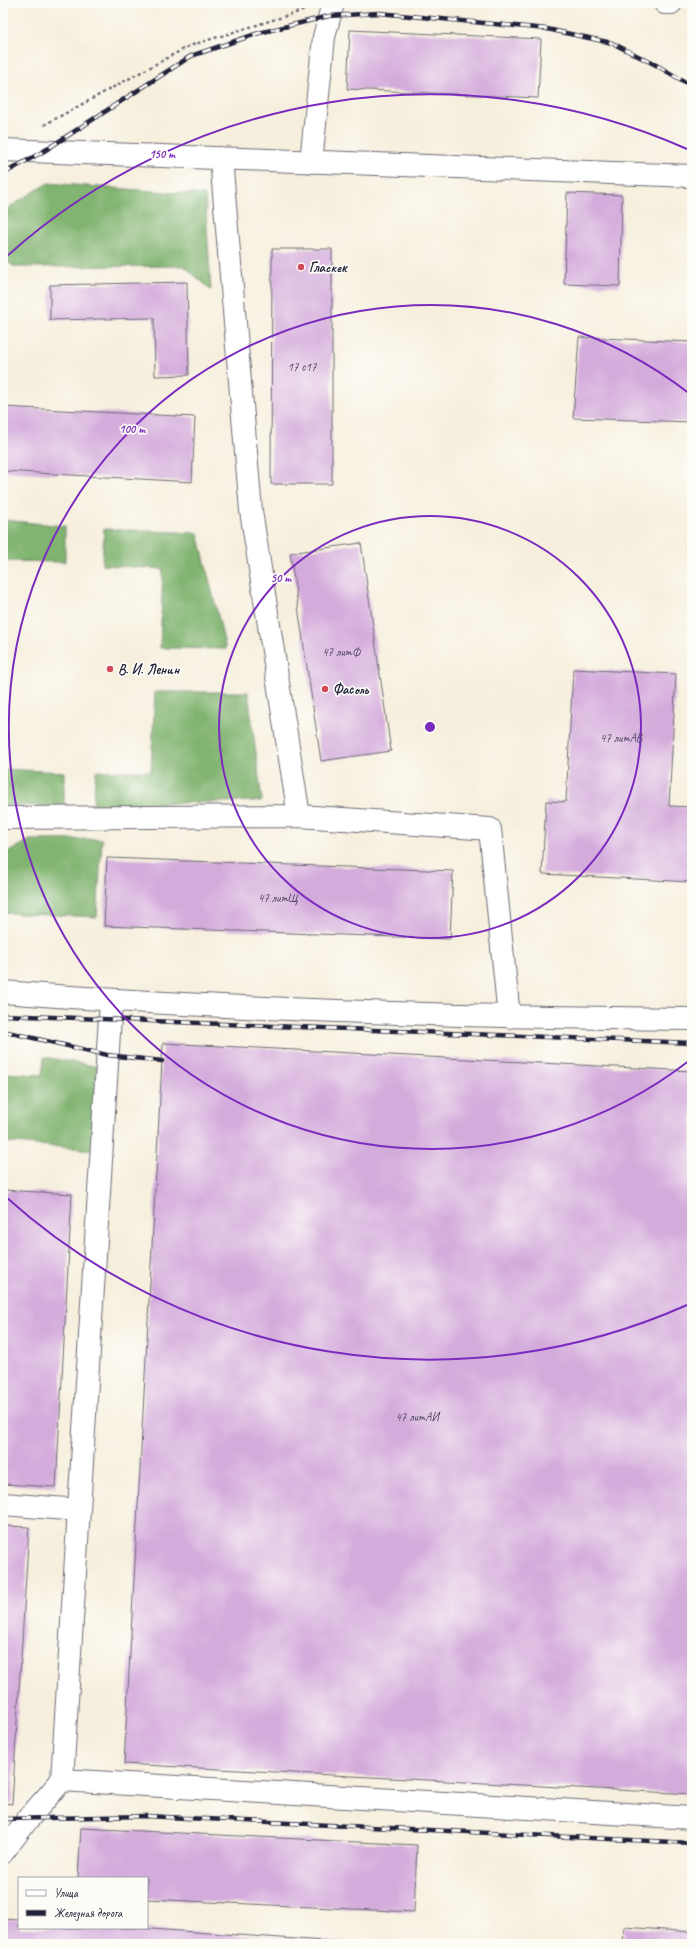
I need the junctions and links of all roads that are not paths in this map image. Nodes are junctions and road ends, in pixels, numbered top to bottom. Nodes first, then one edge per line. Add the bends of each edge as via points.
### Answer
1 (333, 3) edge
2 (665, 3) edge
3 (671, 3) edge
4 (3, 150) edge
5 (221, 158) junction
6 (311, 162) junction
7 (692, 176) edge
8 (300, 816) junction
9 (3, 818) edge
10 (3, 992) edge
11 (111, 1001) junction
12 (510, 1017) junction
13 (692, 1020) edge
14 (3, 1504) edge
15 (79, 1510) junction
16 (62, 1780) junction
17 (692, 1818) edge
18 (3, 1852) edge

1 - 6 lane via 324,37
2 - 3 lane
4 - 5 lane
5 - 6 lane
5 - 8 lane via 251,510
6 - 7 lane
8 - 9 lane
8 - 12 lane via 490,829
10 - 11 lane
11 - 12 lane
11 - 15 lane
12 - 13 lane
14 - 15 lane
15 - 16 lane
16 - 17 lane
16 - 18 lane

